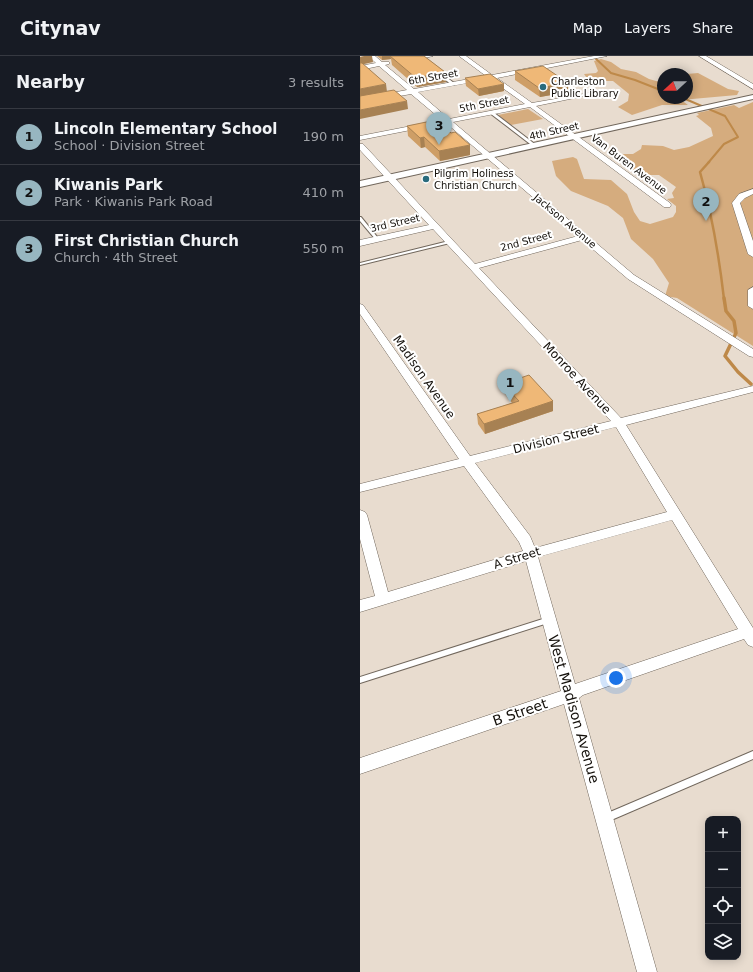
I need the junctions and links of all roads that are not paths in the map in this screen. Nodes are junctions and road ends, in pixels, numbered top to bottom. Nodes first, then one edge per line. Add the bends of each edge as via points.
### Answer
1 (371, 56) edge
2 (430, 56) edge
3 (462, 56) edge
4 (603, 56) edge
5 (702, 56) edge
6 (418, 57) edge
7 (404, 60) edge
8 (396, 62) edge
9 (425, 62) edge
10 (381, 64) junction
11 (360, 68) edge
12 (436, 71) edge
13 (492, 77) junction
14 (453, 84) junction
15 (753, 87) edge
16 (412, 91) junction
17 (587, 94) dead end
18 (753, 97) edge
19 (360, 100) edge
20 (532, 105) junction
21 (492, 113) junction
22 (447, 122) junction
23 (576, 137) junction
24 (360, 138) edge
25 (360, 146) edge
26 (535, 146) junction
27 (489, 156) junction
28 (389, 178) junction
29 (360, 184) edge
30 (753, 191) edge
31 (667, 205) dead end
32 (360, 218) edge
33 (434, 226) junction
34 (584, 237) junction
35 (377, 239) junction
36 (448, 242) junction
37 (360, 243) edge
38 (753, 254) edge
39 (360, 264) edge
40 (473, 267) junction
41 (753, 290) edge
42 (753, 306) edge
43 (360, 307) edge
44 (753, 354) edge
45 (753, 389) edge
46 (619, 423) junction
47 (467, 461) junction
48 (360, 488) edge
49 (676, 514) junction
50 (360, 515) edge
51 (531, 555) junction
52 (383, 599) junction
53 (360, 606) edge
54 (549, 620) junction
55 (750, 637) edge
56 (360, 680) edge
57 (570, 695) junction
58 (753, 755) edge
59 (360, 766) edge
60 (604, 819) junction
61 (647, 972) edge

1 - 10 street, Jackson Avenue
2 - 6 street
3 - 13 street, Van Buren Avenue
4 - 13 street, 6th Street
5 - 15 street
6 - 7 street
6 - 9 lane
8 - 10 street
10 - 11 street
10 - 16 street, Jackson Avenue
12 - 14 lane
13 - 14 street, 6th Street
13 - 20 street, Van Buren Avenue
14 - 16 street, 6th Street
16 - 19 street, 6th Street
16 - 22 street, Jackson Avenue
17 - 20 street, 5th Street
18 - 23 street, 4th Street
20 - 21 street, 5th Street
20 - 23 street, Van Buren Avenue
21 - 22 street, 5th Street
21 - 26 lane
22 - 24 street, 5th Street
22 - 27 street, Jackson Avenue
23 - 26 street, 4th Street
23 - 31 street, Van Buren Avenue
25 - 28 street, Monroe Avenue
26 - 27 street, 4th Street
27 - 28 street, 4th Street
27 - 34 street, Jackson Avenue
28 - 29 street, 4th Street
28 - 33 street, Monroe Avenue
30 - 38 street via 742,196 736,204
32 - 35 lane
33 - 35 street, 3rd Street
33 - 36 street, Monroe Avenue
34 - 40 street, 2nd Street
34 - 44 street, Jackson Avenue via 630,277
35 - 37 street, 3rd Street
36 - 39 lane
36 - 40 street, Monroe Avenue
40 - 46 street, Monroe Avenue
41 - 42 street
43 - 47 street, Madison Avenue
45 - 46 street, Division Street
46 - 47 street, Division Street
46 - 49 street, Monroe Avenue
47 - 48 street, Division Street
47 - 51 street, West Madison Avenue via 525,540
49 - 51 street, A Street
49 - 55 street, Monroe Avenue
50 - 52 street
51 - 52 street, A Street
51 - 54 street, West Madison Avenue
52 - 53 street, A Street
54 - 56 lane
54 - 57 street, West Madison Avenue
55 - 57 street, B Street via 578,690
57 - 59 street, B Street
57 - 60 street, West Madison Avenue
58 - 60 lane
60 - 61 street, West Madison Avenue

